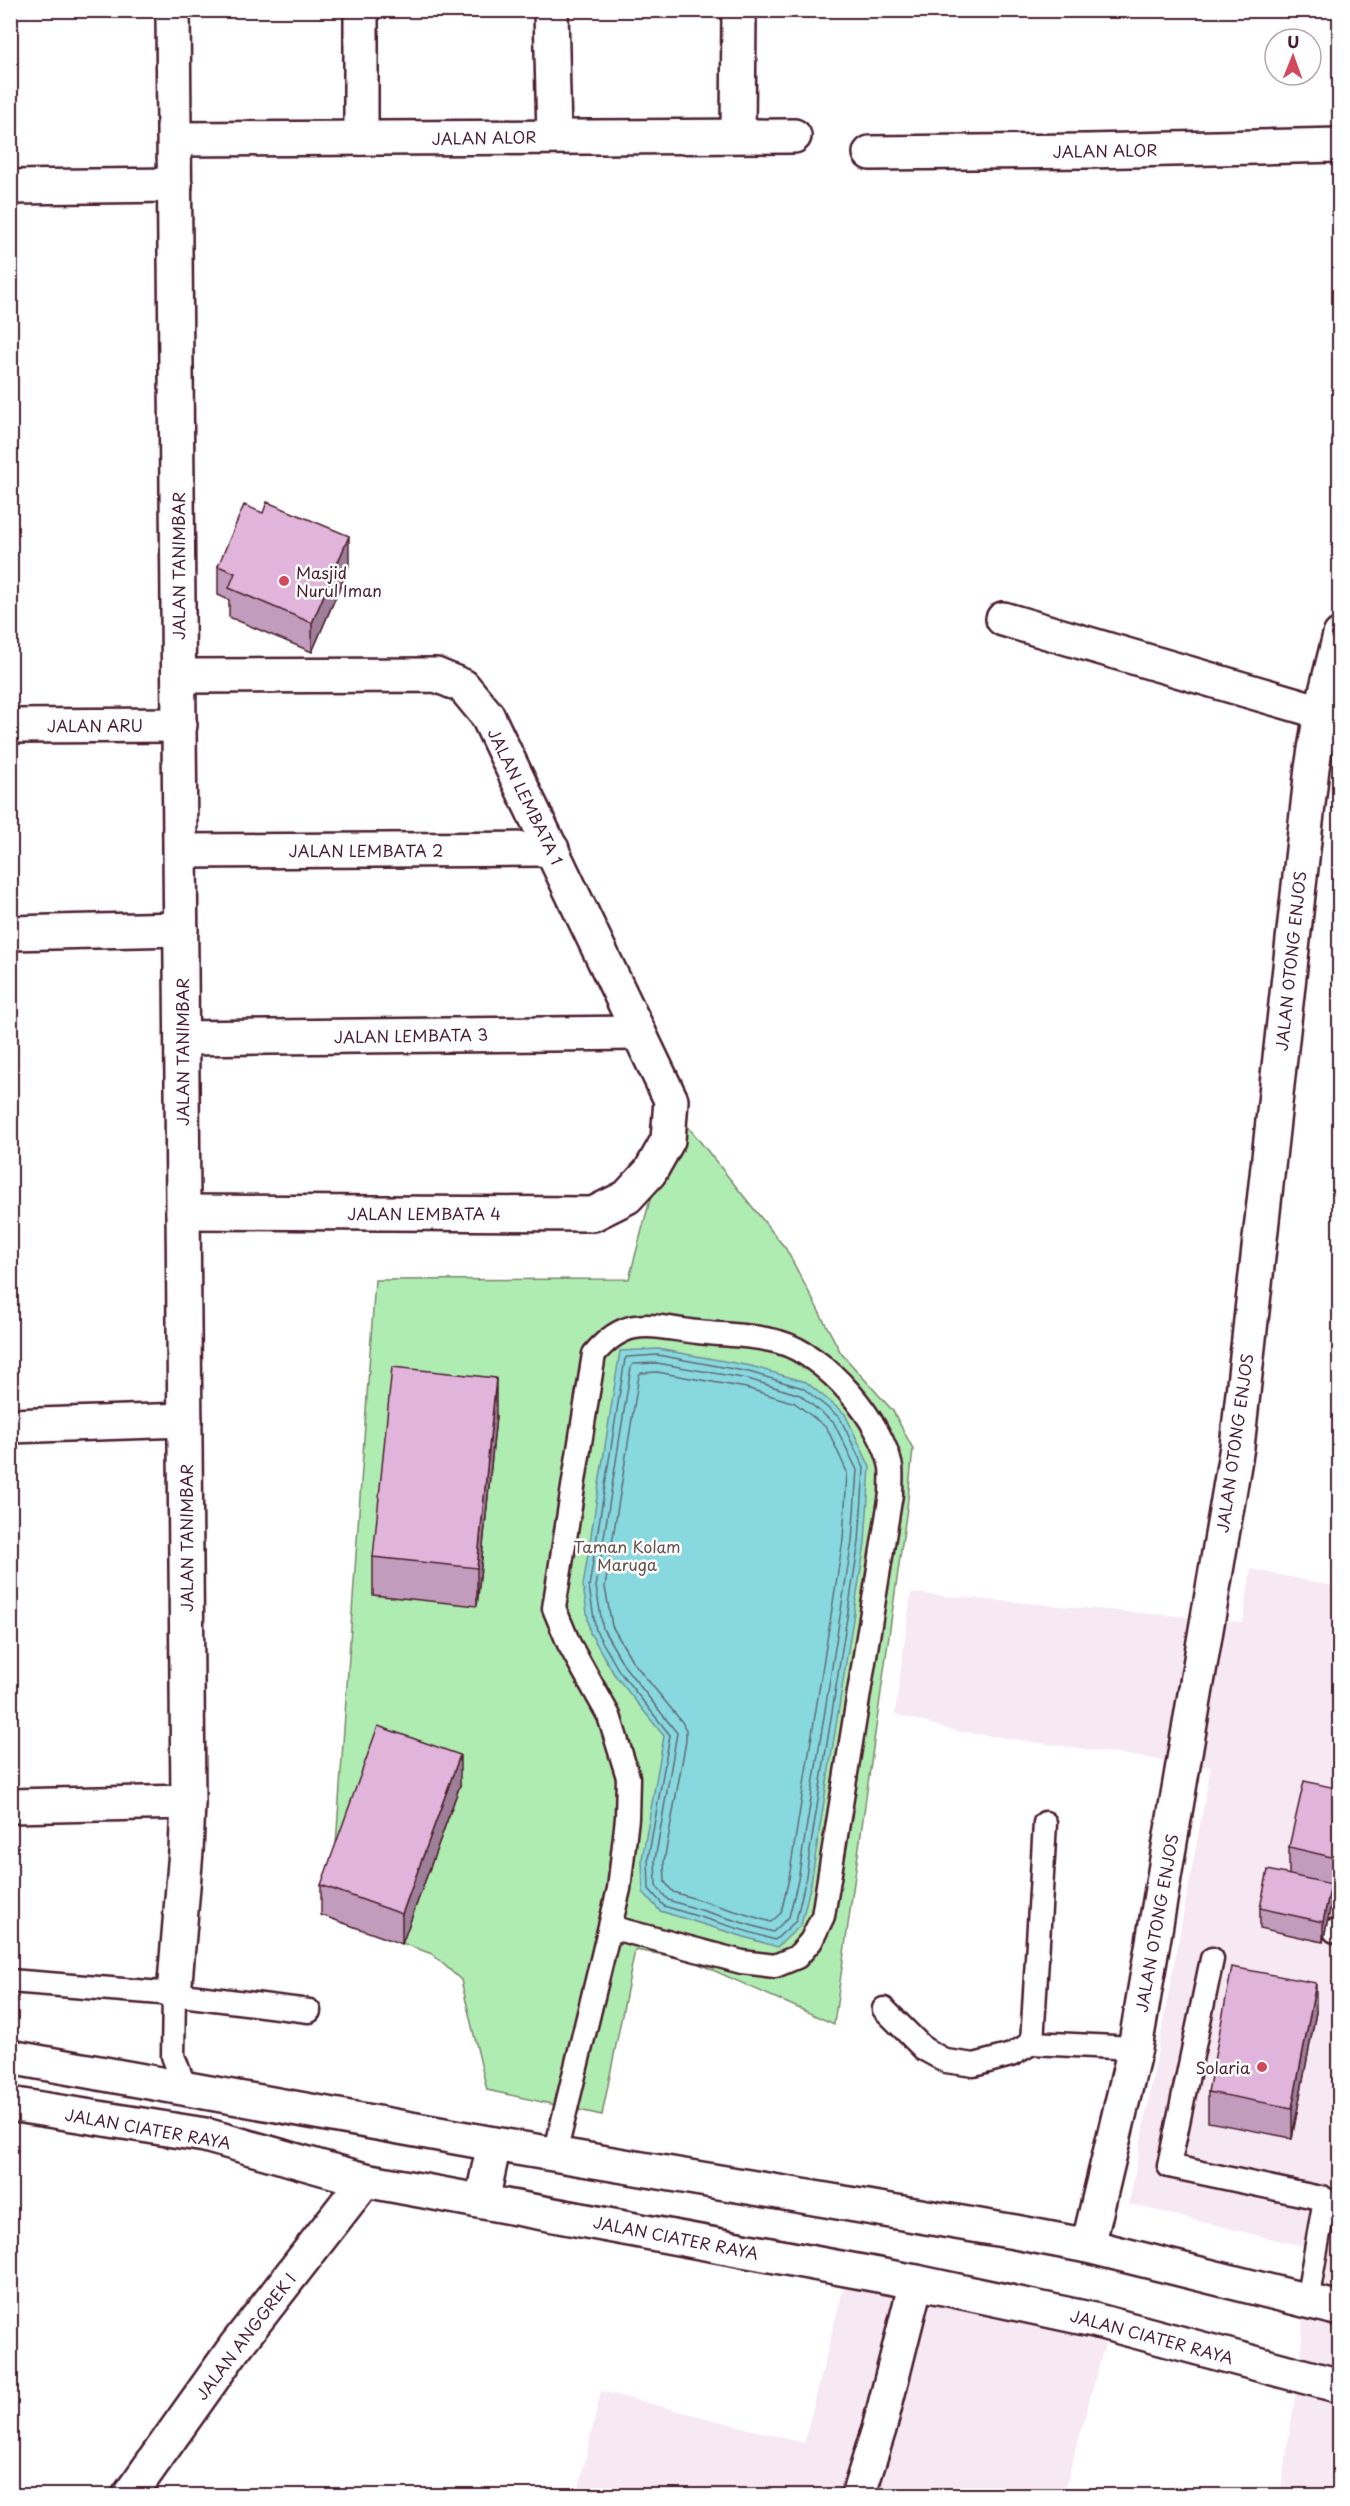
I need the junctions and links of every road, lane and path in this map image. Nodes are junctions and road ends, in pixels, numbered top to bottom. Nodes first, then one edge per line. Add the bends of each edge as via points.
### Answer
1 (173, 10) edge
2 (361, 10) edge
3 (551, 10) edge
4 (739, 10) edge
5 (738, 135) junction
6 (554, 136) junction
7 (794, 136) dead end
8 (362, 138) junction
9 (175, 139) junction
10 (1340, 144) edge
11 (870, 153) dead end
12 (176, 185) junction
13 (10, 187) edge
14 (1003, 619) dead end
15 (1340, 635) edge
16 (179, 676) junction
17 (1321, 712) junction
18 (180, 725) junction
19 (10, 726) edge
20 (552, 849) junction
21 (181, 851) junction
22 (181, 929) junction
23 (10, 933) edge
24 (639, 1033) junction
25 (182, 1038) junction
26 (650, 1172) joint
27 (183, 1212) junction
28 (185, 1420) junction
29 (10, 1426) edge
30 (188, 1802) junction
31 (10, 1806) edge
32 (1045, 1823) dead end
33 (610, 1927) junction
34 (1212, 1959) dead end
35 (10, 1981) edge
36 (174, 1994) junction
37 (884, 2009) dead end
38 (309, 2011) dead end
39 (1032, 2043) junction
40 (1135, 2048) junction
41 (10, 2057) edge
42 (186, 2090) junction
43 (10, 2104) edge
44 (494, 2144) junction
45 (555, 2154) junction
46 (365, 2180) junction
47 (482, 2201) junction
48 (1088, 2246) junction
49 (916, 2282) junction
50 (1307, 2301) junction
51 (1340, 2309) edge
52 (1340, 2386) edge
53 (129, 2496) edge
54 (858, 2496) edge

1 - 9 street, JALAN TANIMBAR
2 - 8 street
3 - 6 street
4 - 5 street
5 - 6 street, JALAN ALOR
5 - 7 street, JALAN ALOR
6 - 8 street, JALAN ALOR
8 - 9 street, JALAN ALOR
9 - 12 street, JALAN TANIMBAR
10 - 11 street, JALAN ALOR
12 - 13 street
12 - 16 street, JALAN TANIMBAR
14 - 17 street
15 - 17 street, JALAN OTONG ENJOS
16 - 18 street, JALAN TANIMBAR
16 - 20 street, JALAN LEMBATA 1 via 436,675 464,686 488,715
17 - 40 street, JALAN OTONG ENJOS via 1237,1447
18 - 19 street, JALAN ARU
18 - 21 street, JALAN TANIMBAR
20 - 21 street, JALAN LEMBATA 2
20 - 24 street, JALAN LEMBATA 1
21 - 22 street, JALAN TANIMBAR
22 - 23 street
22 - 25 street, JALAN TANIMBAR
24 - 25 street, JALAN LEMBATA 3
24 - 26 street, JALAN LEMBATA 1 via 671,1100 668,1140
25 - 27 street, JALAN TANIMBAR
26 - 27 street, JALAN LEMBATA 4 via 627,1197 593,1214
27 - 28 street, JALAN TANIMBAR
28 - 29 street
28 - 30 street, JALAN TANIMBAR
30 - 31 street
30 - 36 street, JALAN TANIMBAR
32 - 39 lane
33 - 33 lane via 619,1888 628,1777 609,1716 569,1644 555,1608 594,1354 608,1338 635,1325 779,1341 807,1353 832,1374 868,1416 891,1468 891,1494 823,1916 811,1941 797,1957 775,1966 742,1962
33 - 45 lane
34 - 50 lane via 1169,2166 1325,2199
35 - 36 lane
36 - 38 lane
36 - 42 lane, JALAN TANIMBAR via 172,2056
37 - 39 lane via 924,2049 946,2061 974,2065 1011,2055
39 - 40 lane
40 - 48 street, JALAN OTONG ENJOS
41 - 42 street
42 - 44 street
43 - 46 street, JALAN CIATER RAYA via 205,2135
44 - 45 street
44 - 47 street
45 - 48 street
46 - 47 street, JALAN CIATER RAYA
46 - 53 street, JALAN ANGGREK I via 235,2347
47 - 49 street, JALAN CIATER RAYA
48 - 50 street
49 - 52 street, JALAN CIATER RAYA via 1094,2320
49 - 54 street
50 - 51 street

